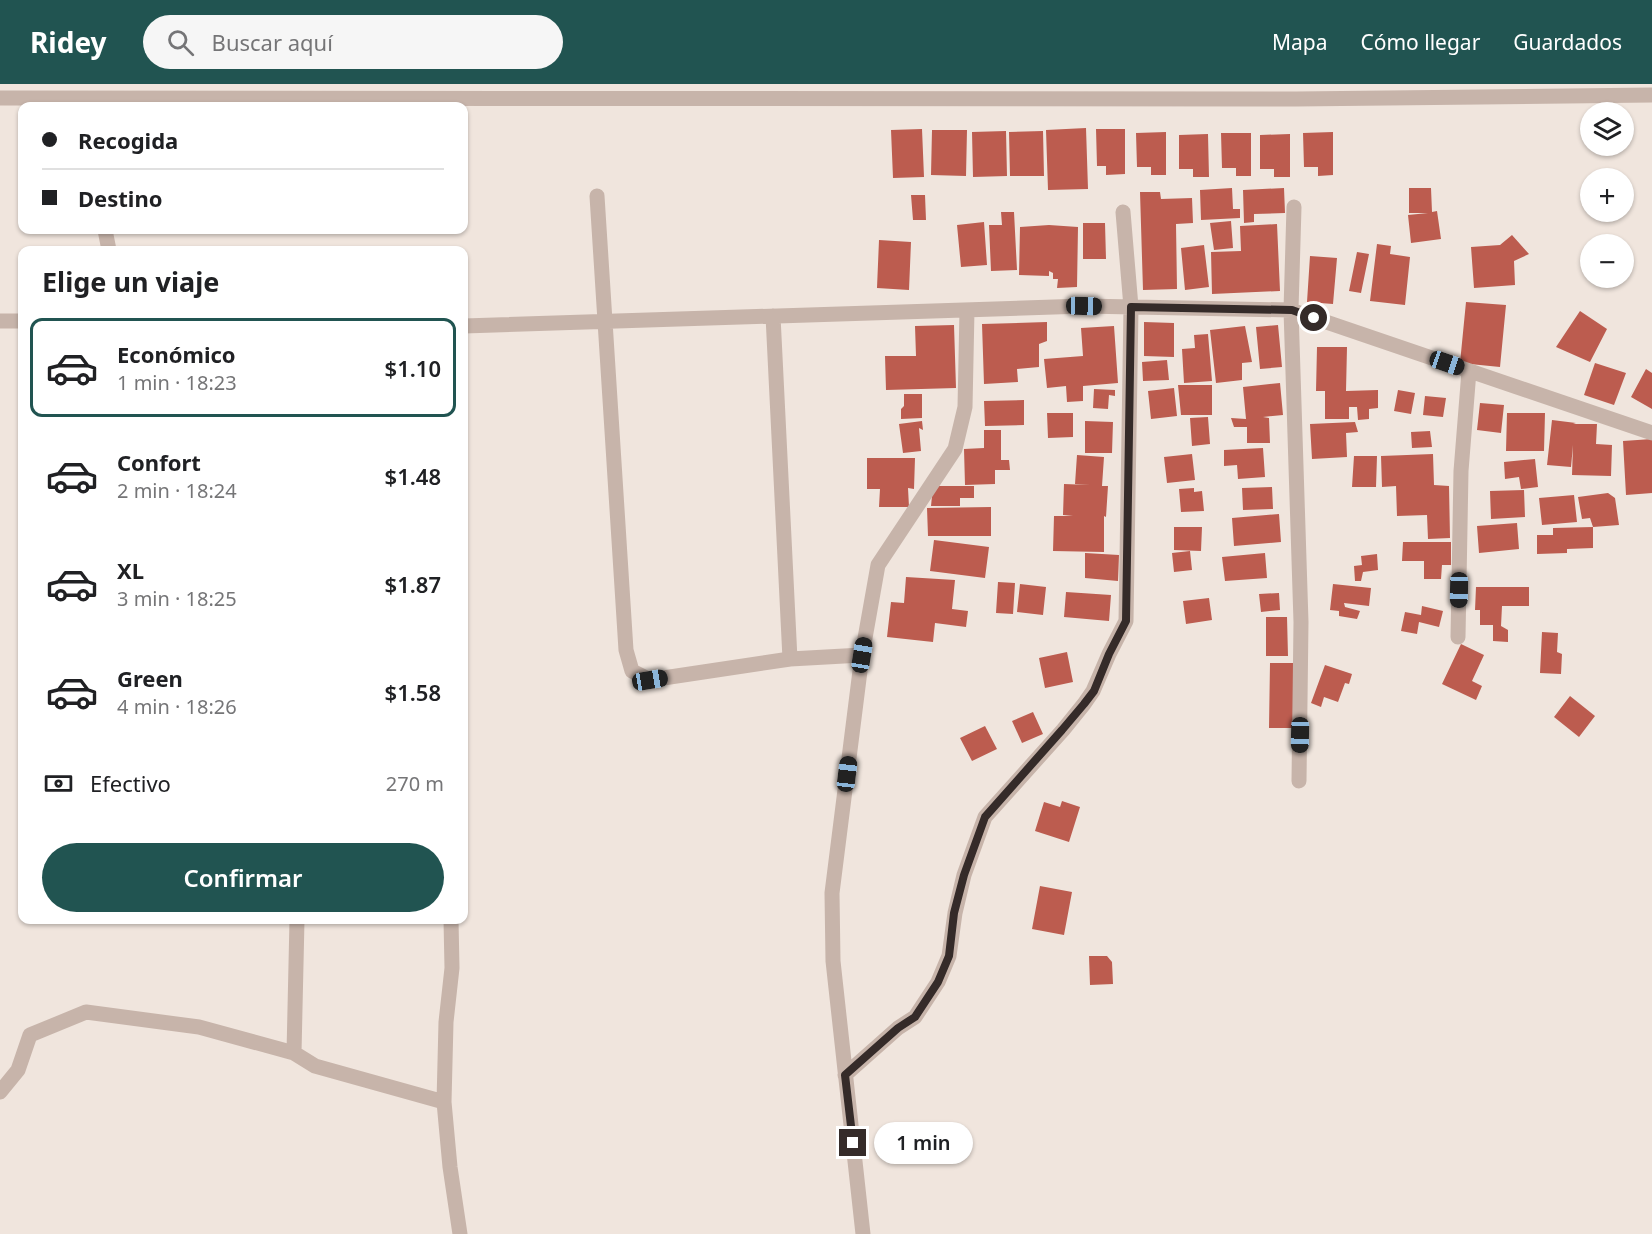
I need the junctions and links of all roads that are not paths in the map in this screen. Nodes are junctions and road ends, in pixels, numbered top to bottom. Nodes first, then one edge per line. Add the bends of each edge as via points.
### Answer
1 (271, 91) edge
2 (782, 91) edge
3 (1296, 91) edge
4 (1652, 95) edge
5 (0, 98) edge
6 (597, 196) dead end
7 (1294, 207) dead end
8 (1123, 212) dead end
9 (1131, 307) junction
10 (967, 310) junction
11 (1292, 310) junction
12 (773, 316) junction
13 (0, 321) edge
14 (18, 321) edge
15 (605, 322) junction
16 (468, 326) edge
17 (1469, 371) junction
18 (1652, 433) edge
19 (1458, 637) dead end
20 (862, 655) junction
21 (790, 658) junction
22 (1299, 781) dead end
23 (297, 924) edge
24 (451, 924) edge
25 (294, 1053) junction
26 (845, 1075) junction
27 (0, 1092) edge
28 (444, 1102) junction
29 (460, 1234) edge
30 (863, 1234) edge

1 - 2 street
1 - 5 street
2 - 3 street
3 - 4 street
6 - 15 street
7 - 11 street
8 - 9 street
9 - 10 street
9 - 11 street
9 - 26 street via 1126,621 1094,691 985,817 964,875 949,956 938,982 915,1017
10 - 12 street
10 - 20 street via 964,407 955,449 878,565
11 - 17 street
11 - 22 street via 1301,622
12 - 15 street
12 - 21 street
13 - 14 street
15 - 16 street
15 - 21 street via 626,650 632,671 650,680
17 - 18 street
17 - 19 street via 1461,471
20 - 21 street
20 - 26 street via 832,893 833,962
23 - 25 street
24 - 28 street
25 - 27 street via 199,1027 86,1012 30,1035 18,1070
25 - 28 street via 315,1066
26 - 30 street
28 - 29 street

